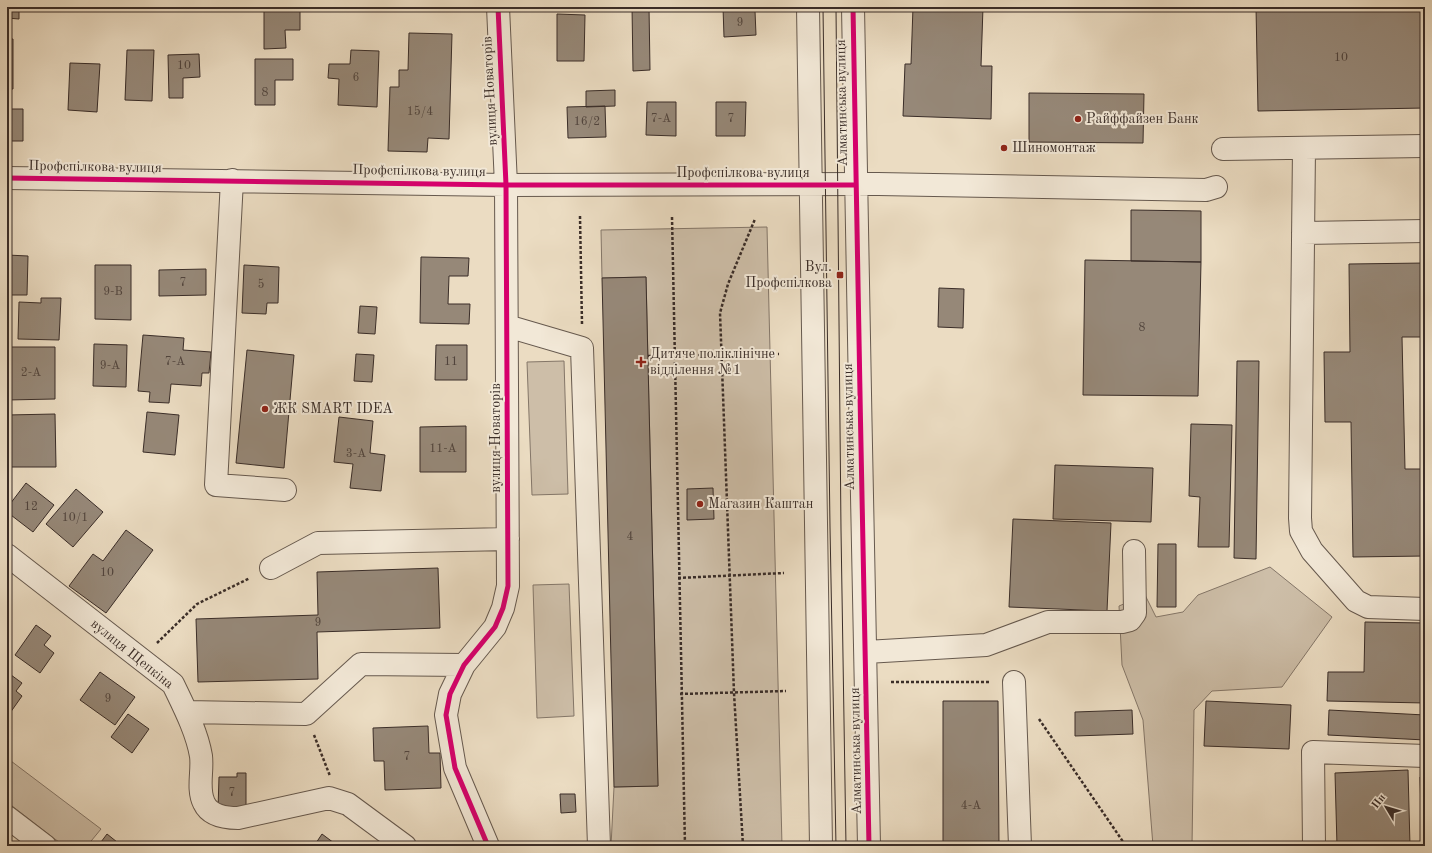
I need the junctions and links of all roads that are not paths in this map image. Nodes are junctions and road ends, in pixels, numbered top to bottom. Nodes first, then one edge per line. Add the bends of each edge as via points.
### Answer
1 (498, 7) edge
2 (808, 7) edge
3 (853, 7) edge
4 (1425, 146) edge
5 (1304, 148) junction
6 (1223, 149) dead end
7 (7, 178) edge
8 (232, 180) junction
9 (506, 185) junction
10 (810, 185) junction
11 (855, 185) junction
12 (1216, 187) dead end
13 (1425, 231) edge
14 (1303, 233) junction
15 (507, 326) junction
16 (285, 490) dead end
17 (508, 539) junction
18 (1134, 551) dead end
19 (7, 555) edge
20 (271, 568) road end
21 (1425, 609) edge
22 (866, 652) junction
23 (464, 664) junction
24 (1014, 682) road end
25 (187, 712) junction
26 (1425, 756) edge
27 (7, 817) edge
28 (45, 846) edge
29 (405, 846) edge
30 (488, 846) edge
31 (598, 846) edge
32 (821, 846) edge
33 (869, 846) edge
34 (1020, 846) edge
35 (1314, 846) edge

1 - 9 street, вулиця Новаторів
2 - 10 street
3 - 11 street, Алматинська вулиця
4 - 5 street
5 - 6 street
5 - 14 street
7 - 8 street, Профспілкова вулиця
8 - 9 street, Профспілкова вулиця
8 - 16 street via 216,485
9 - 10 street, Профспілкова вулиця
9 - 15 street, вулиця Новаторів
10 - 11 street, Профспілкова вулиця
10 - 32 street
11 - 12 street, Профспілкова вулиця via 1206,190
11 - 22 street, Алматинська вулиця
13 - 14 street
14 - 21 street via 1301,531 1312,552 1356,601 1368,607
15 - 17 street, вулиця Новаторів
15 - 31 street via 582,348
17 - 20 street via 318,543
17 - 23 street, вулиця Новаторів via 508,586 503,608 495,627
18 - 22 street via 1135,613 1130,620 1048,622 986,645
19 - 25 street, вулиця Щепкіна via 173,684
22 - 33 street, Алматинська вулиця
23 - 25 street via 361,664 306,714
23 - 30 street, вулиця Новаторів via 450,694 446,715 455,768
24 - 34 street
25 - 29 street, вулиця Щепкіна via 201,756 204,803 212,813 225,818 238,818 329,798 348,804
26 - 35 street via 1313,752
27 - 28 street

